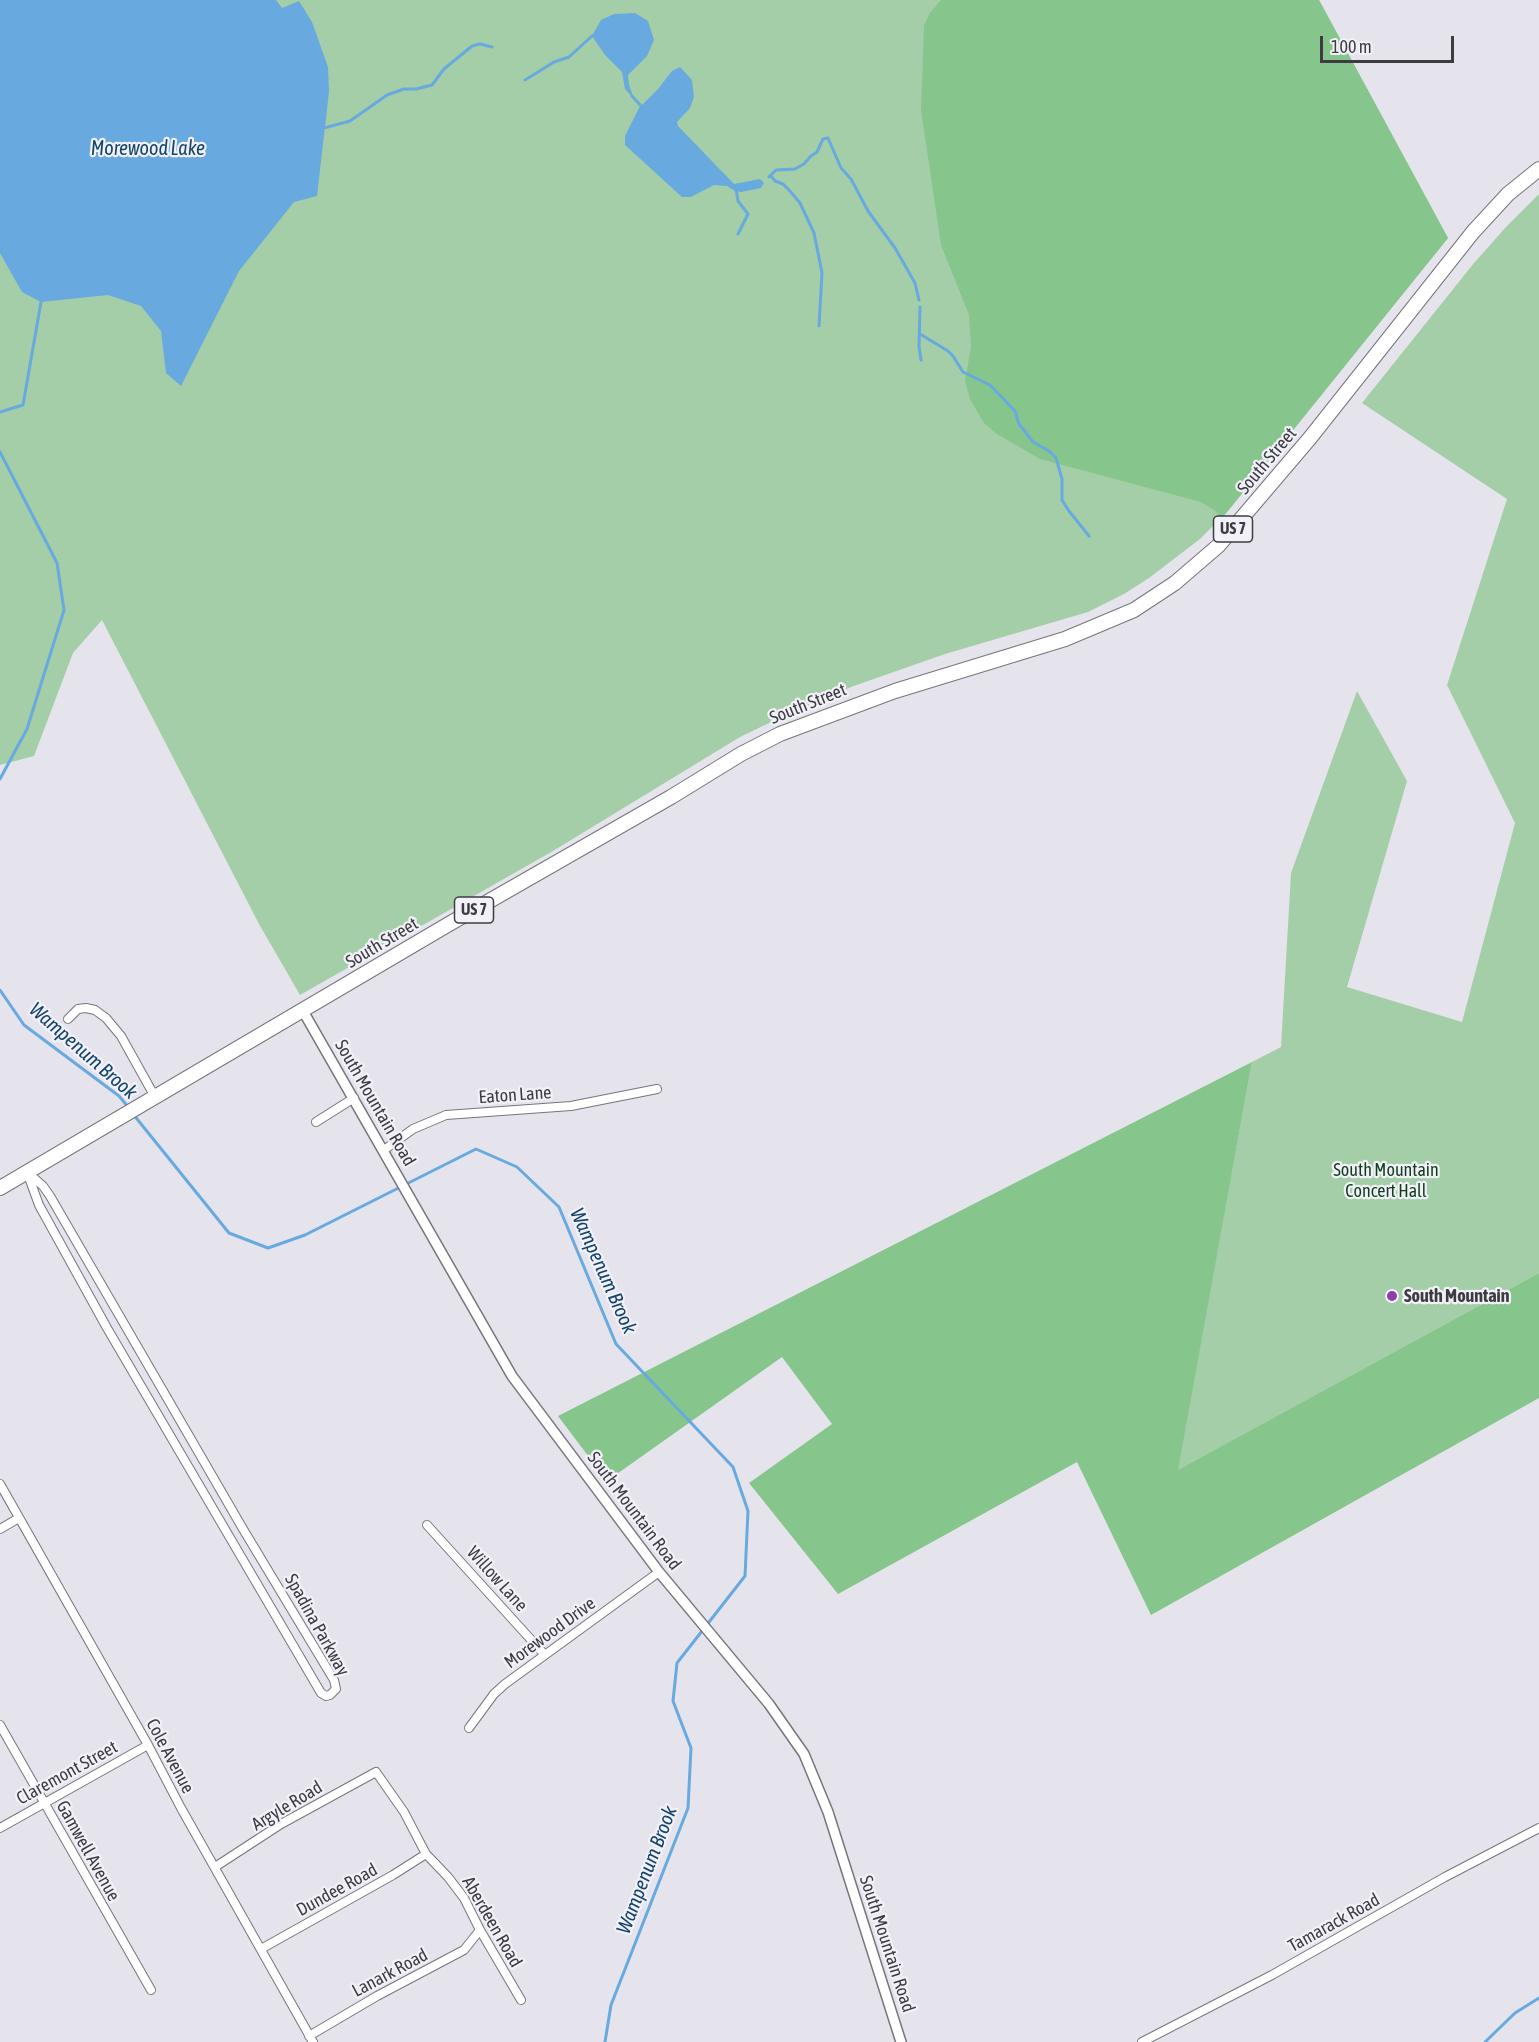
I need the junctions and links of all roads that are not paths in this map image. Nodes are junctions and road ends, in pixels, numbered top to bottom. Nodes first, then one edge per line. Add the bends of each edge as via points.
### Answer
1 (1539, 169) edge
2 (303, 1011) junction
3 (68, 1019) dead end
4 (657, 1089) dead end
5 (155, 1097) junction
6 (354, 1098) junction
7 (316, 1122) dead end
8 (384, 1150) junction
9 (27, 1172) junction
10 (0, 1188) edge
11 (122, 1321) junction
12 (107, 1328) junction
13 (194, 1443) junction
14 (179, 1450) junction
15 (0, 1484) edge
16 (19, 1518) junction
17 (427, 1525) dead end
18 (0, 1529) edge
19 (659, 1572) junction
20 (544, 1654) junction
21 (0, 1725) edge
22 (469, 1728) dead end
23 (148, 1745) junction
24 (376, 1772) joint
25 (44, 1803) junction
26 (0, 1828) edge
27 (1539, 1828) edge
28 (426, 1854) junction
29 (215, 1868) junction
30 (480, 1930) junction
31 (261, 1949) junction
32 (151, 1990) dead end
33 (521, 2000) dead end
34 (311, 2039) edge
35 (901, 2042) edge
36 (1142, 2042) edge

1 - 2 highway, South Street / US 7 via 1508,194 1473,232 1218,546 1175,583 1134,610 1065,639 895,691 780,734
2 - 5 highway, South Street / US 7
2 - 6 street, South Mountain Road
3 - 5 street via 78,1009 86,1008 106,1018
4 - 8 street, Eaton Lane via 571,1106 446,1115 413,1129
5 - 9 highway, South Street / US 7
6 - 7 street
6 - 8 street, South Mountain Road
8 - 19 street, South Mountain Road via 512,1376
9 - 10 highway, South Street / US 7
9 - 11 street, Spadina Parkway via 50,1196
9 - 12 street, Spadina Parkway via 39,1205
11 - 12 street
11 - 13 street, Spadina Parkway
12 - 14 street, Spadina Parkway
13 - 14 street
13 - 14 street, Spadina Parkway via 334,1680 336,1689 330,1695 321,1693
15 - 16 street, Cole Avenue
16 - 18 street
16 - 23 street, Cole Avenue
17 - 20 street, Willow Lane
19 - 20 street, Morewood Drive
19 - 35 street, South Mountain Road via 769,1704 804,1754 828,1812
20 - 22 street, Morewood Drive via 494,1694
21 - 25 street, Gamwell Avenue
23 - 25 street, Claremont Street
23 - 29 street, Cole Avenue
24 - 28 street, Aberdeen Road via 404,1812
24 - 29 street, Argyle Road via 280,1824
25 - 26 street, Claremont Street
25 - 32 street, Gamwell Avenue
27 - 36 street, Tamarack Road
28 - 30 street, Aberdeen Road via 464,1898
28 - 31 street, Dundee Road
29 - 31 street, Cole Avenue
30 - 33 street, Aberdeen Road
30 - 34 street, Lanark Road via 464,1950 377,1996
31 - 34 street, Cole Avenue

